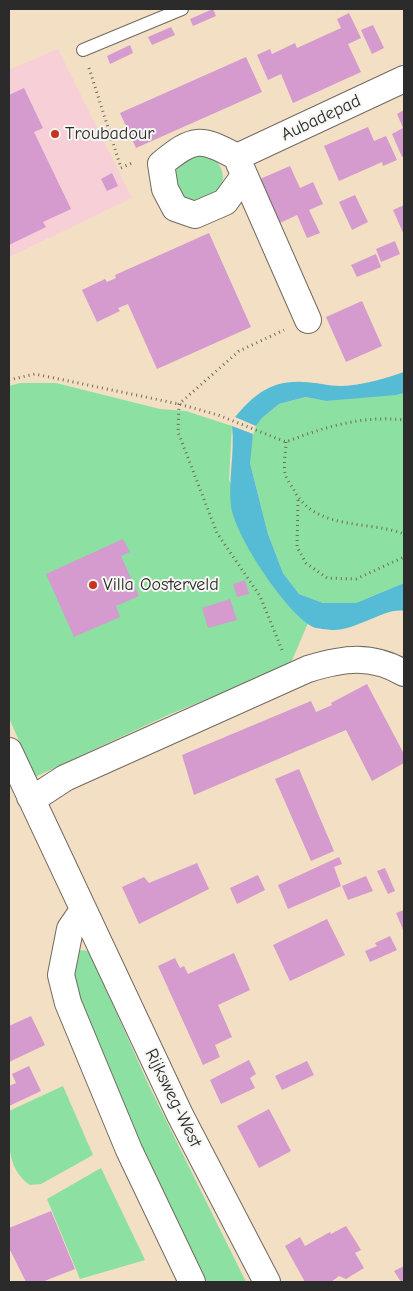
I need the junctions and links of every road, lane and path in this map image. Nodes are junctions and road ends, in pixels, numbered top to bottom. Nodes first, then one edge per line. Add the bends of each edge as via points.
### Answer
1 (182, 9) edge
2 (83, 50) joint
3 (404, 79) edge
4 (240, 166) junction
5 (122, 168) dead end
6 (308, 320) joint
7 (9, 380) edge
8 (179, 404) junction
9 (404, 420) edge
10 (286, 442) junction
11 (298, 499) junction
12 (404, 534) edge
13 (404, 557) edge
14 (404, 673) edge
15 (291, 675) junction
16 (9, 751) edge
17 (30, 797) junction
18 (83, 910) junction
19 (192, 1282) edge
20 (268, 1282) edge

1 - 2 lane
2 - 5 path
3 - 4 street, Aubadepad
4 - 4 street via 210,143 184,145 161,164 165,189 175,208 195,215 225,202
4 - 6 street
6 - 8 path via 239,350
7 - 8 path via 35,374
8 - 10 path via 218,415
8 - 15 path via 178,432 217,533 260,596
9 - 10 path via 384,418 353,422 318,429
10 - 11 path via 285,474
11 - 12 path via 329,520 392,529
11 - 13 path via 297,547 306,563 327,578 356,579
14 - 15 street via 388,664 360,658 334,661
15 - 17 street
16 - 17 street, Rijksweg-West
17 - 18 street, Rijksweg-West
18 - 19 street via 70,929 61,975 68,1003 129,1150
18 - 20 street, Rijksweg-West via 180,1115

